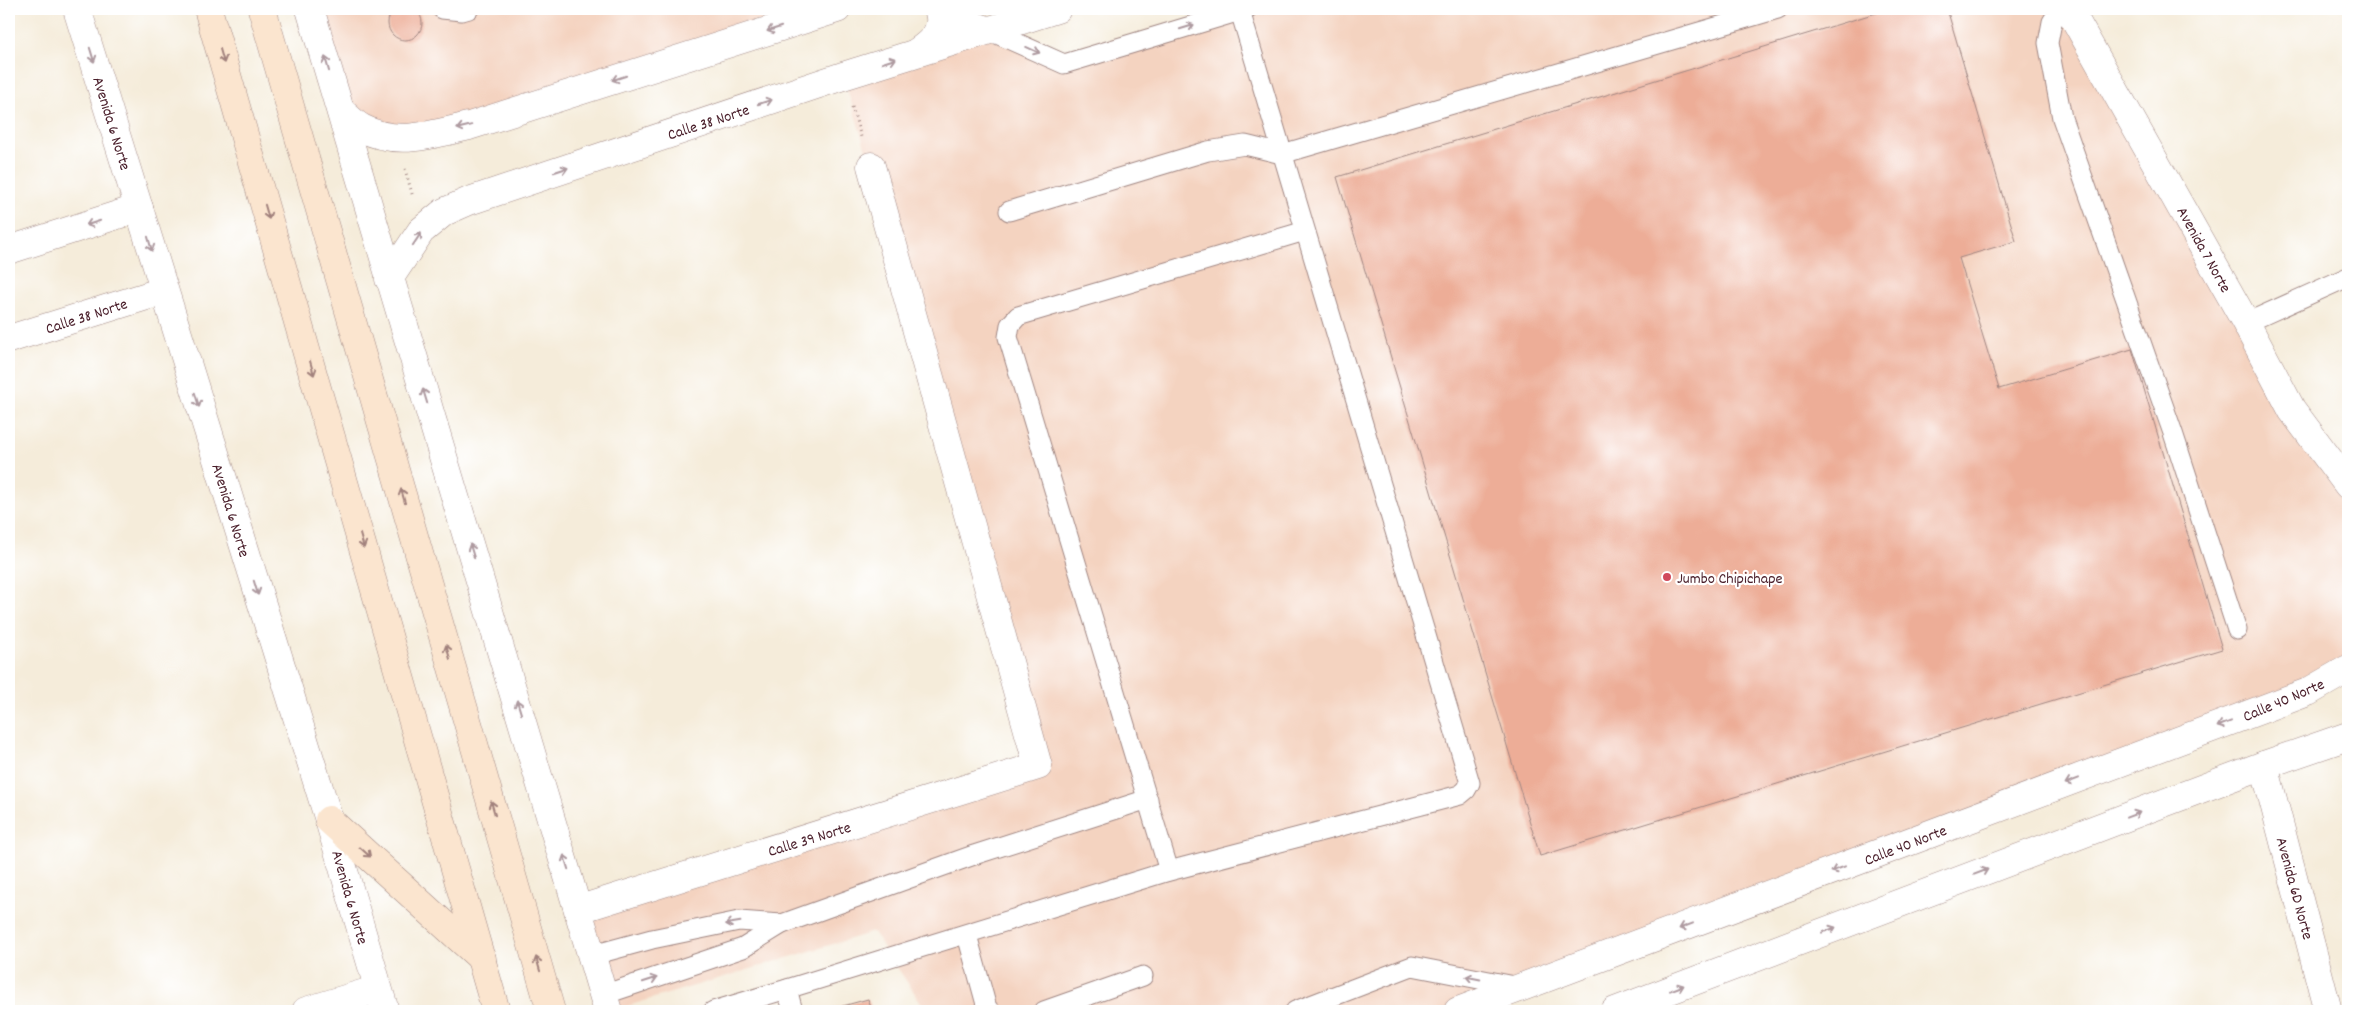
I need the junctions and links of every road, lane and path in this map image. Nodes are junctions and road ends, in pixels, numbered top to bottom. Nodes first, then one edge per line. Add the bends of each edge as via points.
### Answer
1 (78, 9) edge
2 (208, 9) edge
3 (262, 9) edge
4 (310, 9) edge
5 (442, 9) edge
6 (469, 9) edge
7 (837, 9) edge
8 (938, 9) edge
9 (958, 9) edge
10 (1057, 9) edge
11 (1778, 9) edge
12 (2060, 9) edge
13 (2069, 9) edge
14 (1243, 10) edge
15 (988, 30) junction
16 (915, 53) junction
17 (843, 76) junction
18 (341, 111) junction
19 (1282, 154) junction
20 (871, 166) joint
21 (139, 208) junction
22 (1008, 211) dead end
23 (1305, 231) junction
24 (9, 250) edge
25 (2348, 277) edge
26 (389, 279) junction
27 (163, 291) junction
28 (2246, 323) junction
29 (9, 339) edge
30 (2348, 485) edge
31 (2237, 630) dead end
32 (2348, 669) edge
33 (2348, 736) edge
34 (2264, 765) junction
35 (1148, 799) junction
36 (328, 820) junction
37 (1169, 871) junction
38 (580, 909) junction
39 (782, 924) junction
40 (966, 935) junction
41 (593, 955) junction
42 (482, 959) junction
43 (1143, 976) dead end
44 (1521, 988) junction
45 (787, 989) junction
46 (382, 1000) edge
47 (606, 1003) edge
48 (306, 1011) edge
49 (496, 1011) edge
50 (551, 1011) edge
51 (713, 1011) edge
52 (793, 1011) edge
53 (990, 1011) edge
54 (1044, 1011) edge
55 (1295, 1011) edge
56 (1458, 1011) edge
57 (1615, 1011) edge
58 (2328, 1011) edge

1 -> 21 street, Avenida 6 Norte
2 -> 42 main road
50 -> 3 main road
18 -> 4 street
5 - 6 lane
7 -> 18 street via 469,126 422,137 398,140 378,134 362,128
8 - 16 street via 941,19 938,32 931,42
9 - 15 street via 969,24
10 - 15 street, Calle 38 Norte
11 - 19 lane
12 - 31 lane via 2052,22 2048,43 2062,118 2173,433
13 - 28 street, Avenida 7 Norte
15 -> 14 lane via 1064,64
14 - 19 lane
15 - 16 street, Calle 38 Norte
17 -> 16 street, Calle 38 Norte
17 - 20 path
26 -> 17 street, Calle 38 Norte via 421,232 444,212
18 - 26 street
19 - 22 lane via 1244,145 1208,151
19 - 23 lane
20 - 38 street, Calle 39 Norte via 1038,766
21 -> 24 street
21 -> 27 street, Avenida 6 Norte
23 - 35 lane via 1018,316 1010,325 1008,337
23 - 37 lane via 1470,783 1460,795
25 - 28 lane
38 -> 26 street
27 - 29 street, Calle 38 Norte
27 -> 36 street, Avenida 6 Norte
28 - 30 street, Avenida 7 Norte via 2292,410
32 -> 44 street, Calle 40 Norte via 2308,692
33 - 34 street
57 -> 34 street
34 - 58 street, Avenida 6D Norte
35 - 37 lane
35 - 39 lane via 974,855
36 -> 42 main road
36 - 46 street, Avenida 6 Norte
37 - 40 lane
38 - 41 street
39 -> 41 lane via 739,921
47 -> 39 lane via 743,948
40 - 45 lane
40 - 53 lane
41 - 47 street
42 - 49 main road
43 - 54 lane
44 -> 55 lane via 1412,966
44 - 56 street, Calle 40 Norte
45 - 51 lane
45 - 52 lane
46 - 48 street

